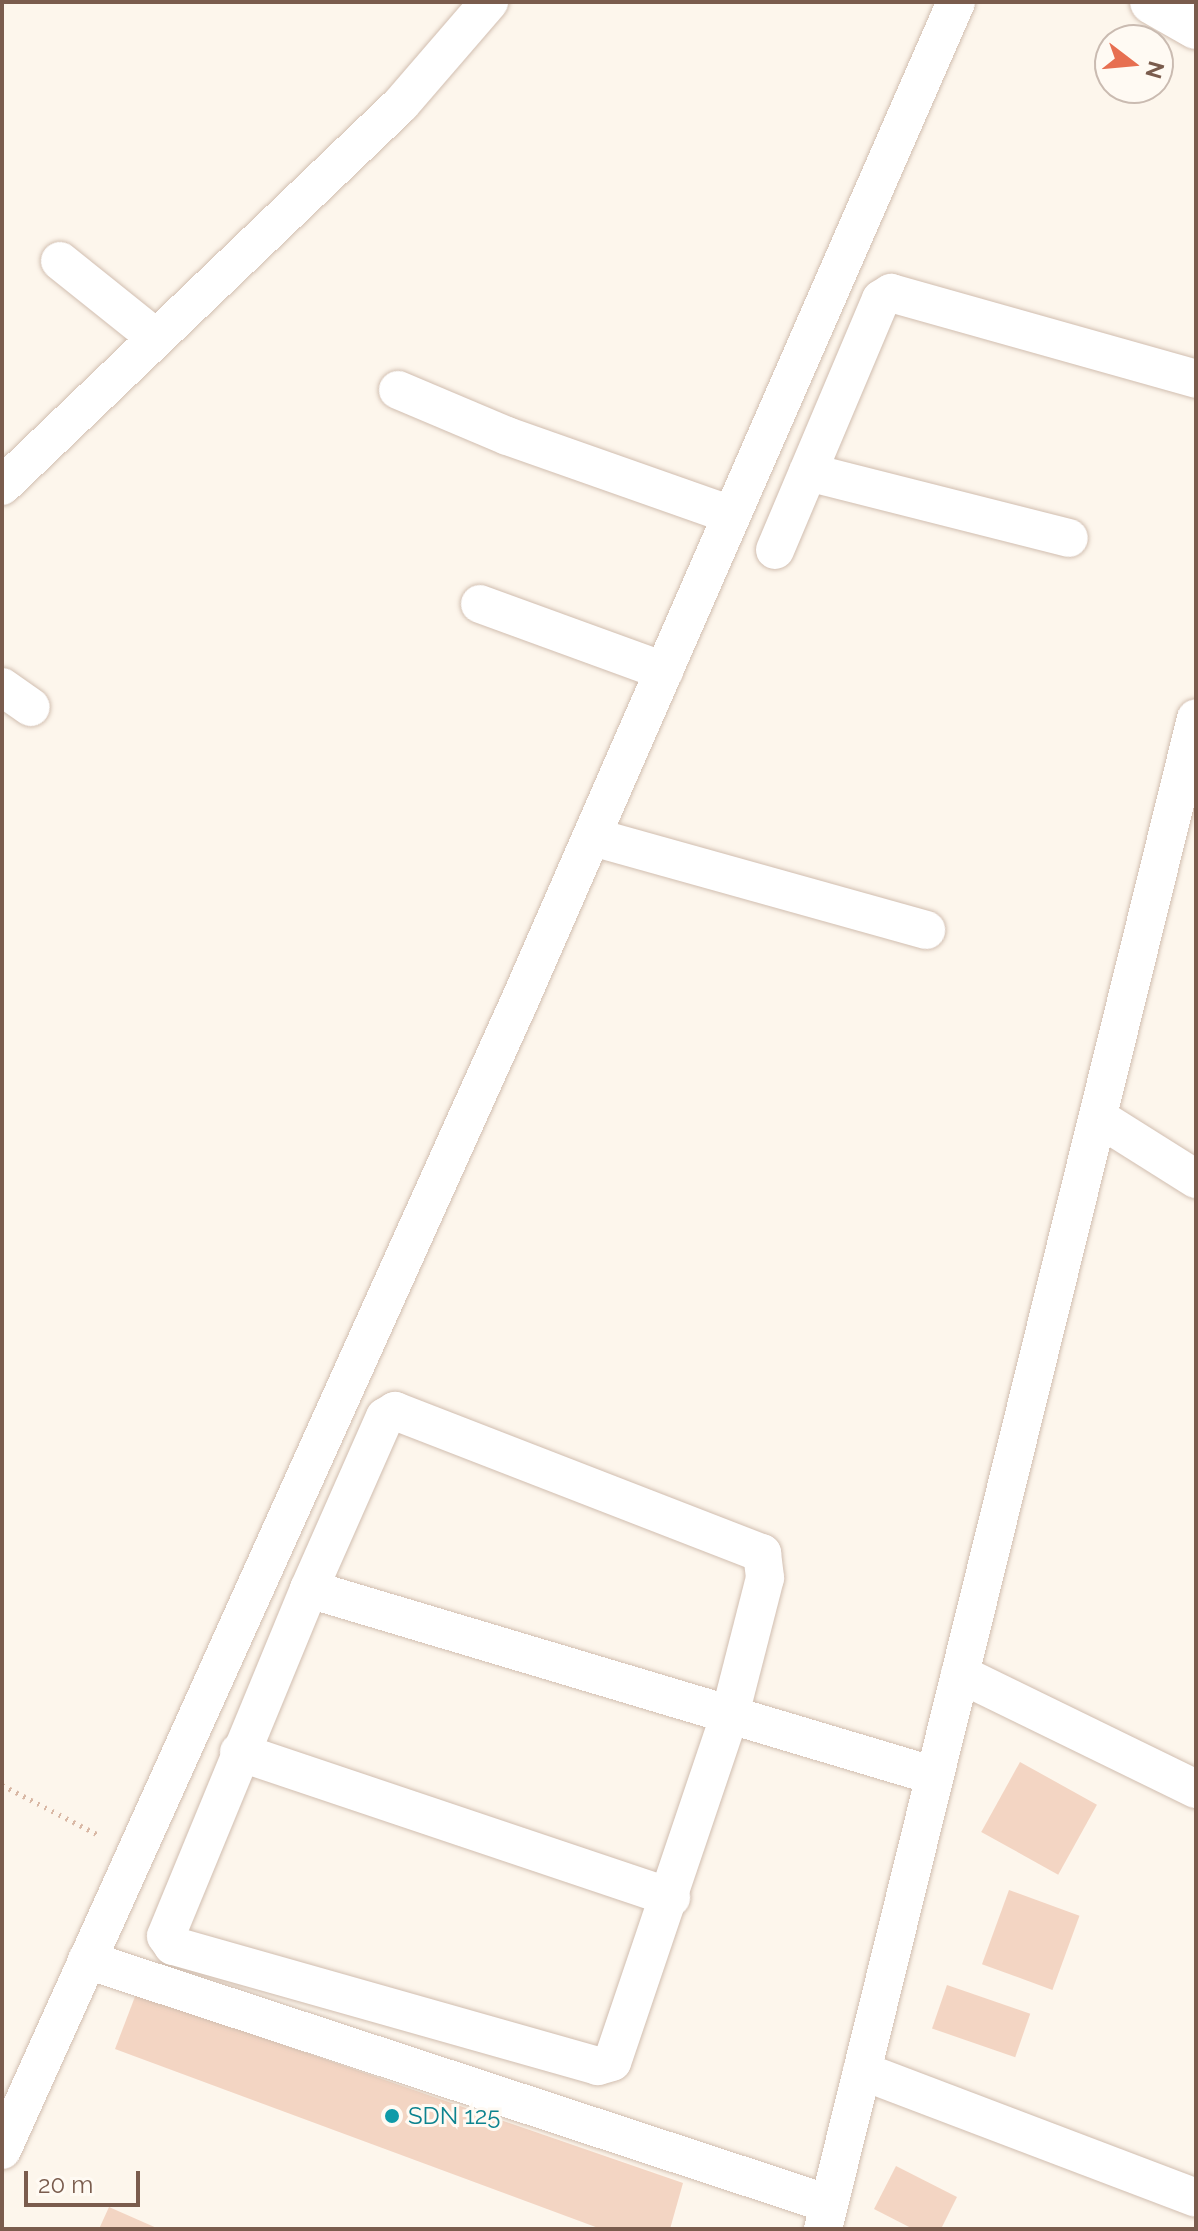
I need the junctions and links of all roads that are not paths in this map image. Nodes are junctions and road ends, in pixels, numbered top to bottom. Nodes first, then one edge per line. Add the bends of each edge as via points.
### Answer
1 (489, 2) edge
2 (956, 2) edge
3 (1152, 2) edge
4 (1196, 27) edge
5 (60, 261) dead end
6 (156, 338) junction
7 (1196, 379) edge
8 (398, 390) dead end
9 (808, 472) junction
10 (2, 486) edge
11 (731, 515) junction
12 (1069, 538) dead end
13 (775, 550) dead end
14 (480, 604) dead end
15 (664, 671) junction
16 (1193, 743) edge
17 (593, 837) junction
18 (926, 930) dead end
19 (1099, 1118) junction
20 (1196, 1179) edge
21 (309, 1589) junction
22 (960, 1674) junction
23 (730, 1714) junction
24 (239, 1752) junction
25 (915, 1770) junction
26 (1196, 1789) edge
27 (671, 1897) junction
28 (87, 1960) junction
29 (862, 2071) junction
30 (2, 2150) edge
31 (1196, 2198) edge
32 (813, 2205) edge

1 - 6 street via 401,104
2 - 11 street
3 - 4 street
5 - 6 street
6 - 10 street
7 - 9 street via 891,293 881,299
8 - 11 street via 507,436
9 - 12 street
9 - 13 street
11 - 15 street
14 - 15 street
15 - 17 street
16 - 19 street
17 - 18 street
17 - 28 street
19 - 20 street
19 - 22 street
21 - 23 street
21 - 23 street via 385,1417 406,1413 762,1553 765,1578
21 - 24 street
22 - 25 street
22 - 26 street
23 - 25 street
23 - 27 street
24 - 27 street
24 - 27 street via 168,1922 166,1936 173,1946 598,2066 612,2062 621,2049
25 - 29 street
28 - 30 street
28 - 32 street
29 - 31 street
29 - 32 street

